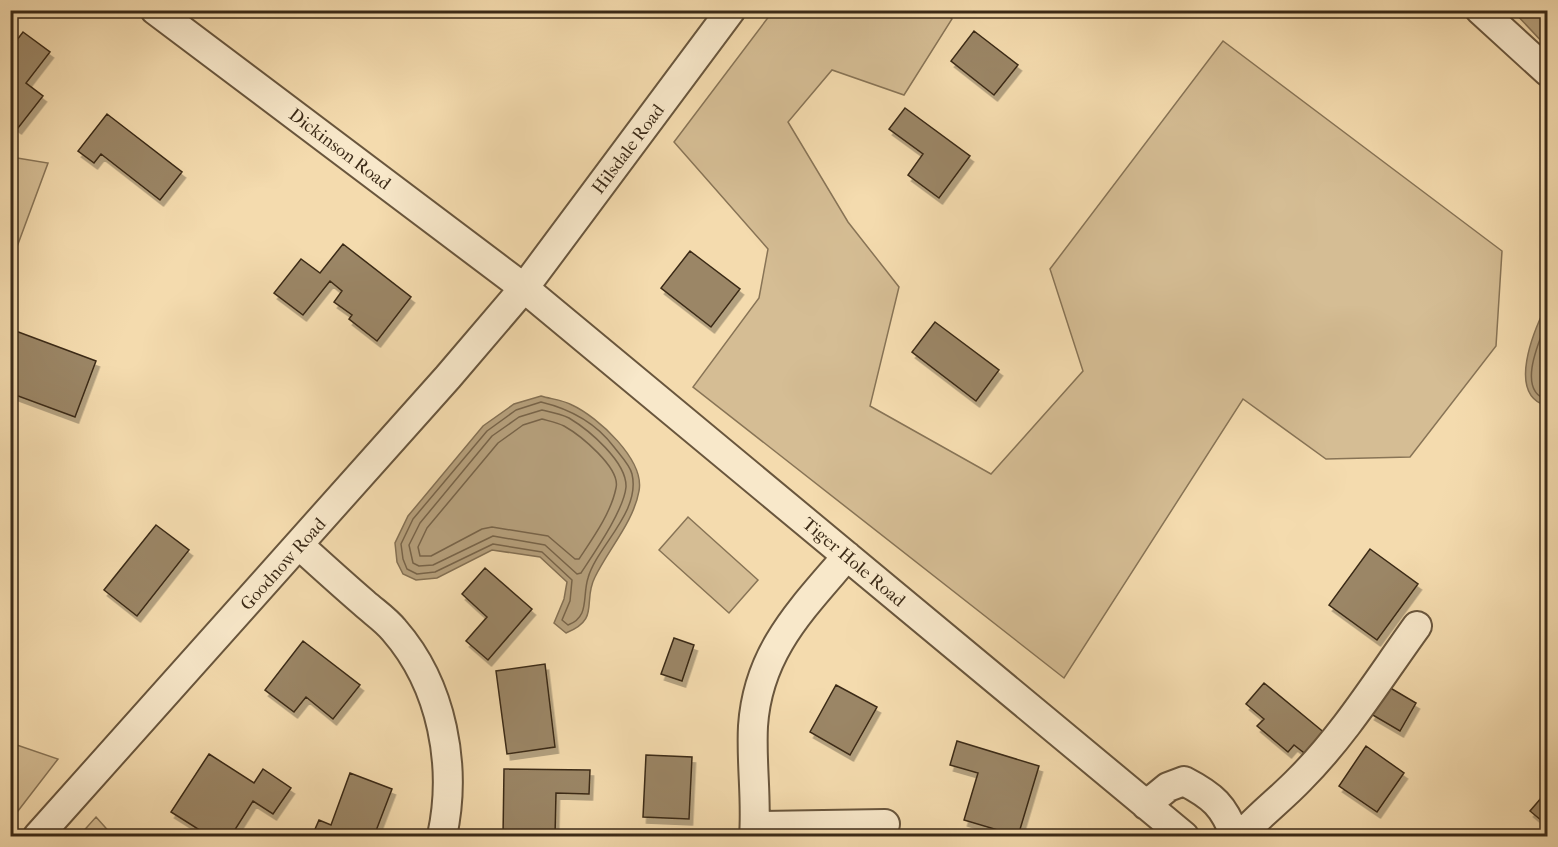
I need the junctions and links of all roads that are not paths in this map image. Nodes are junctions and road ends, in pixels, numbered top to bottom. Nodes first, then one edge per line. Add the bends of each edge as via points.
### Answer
1 (155, 10) edge
2 (731, 10) edge
3 (1480, 10) edge
4 (1548, 72) edge
5 (524, 288) junction
6 (299, 545) junction
7 (847, 556) junction
8 (1417, 626) dead end
9 (1146, 805) junction
10 (885, 824) dead end
11 (755, 831) edge
12 (38, 837) edge
13 (442, 837) edge
14 (1184, 837) edge
15 (1235, 837) edge
16 (1241, 837) edge

1 - 5 street, Dickinson Road
2 - 5 street, Hilsdale Road
3 - 4 street
5 - 6 street, Goodnow Road
5 - 7 street, Tiger Hole Road
6 - 12 street, Goodnow Road
6 - 13 street via 394,630 430,692 442,726 449,767
7 - 9 street, Tiger Hole Road
7 - 11 street via 784,630 759,690 753,725
8 - 16 street via 1334,741
9 - 14 street, Tiger Hole Road
9 - 15 street via 1168,787 1184,781 1207,793 1227,814
10 - 11 street

